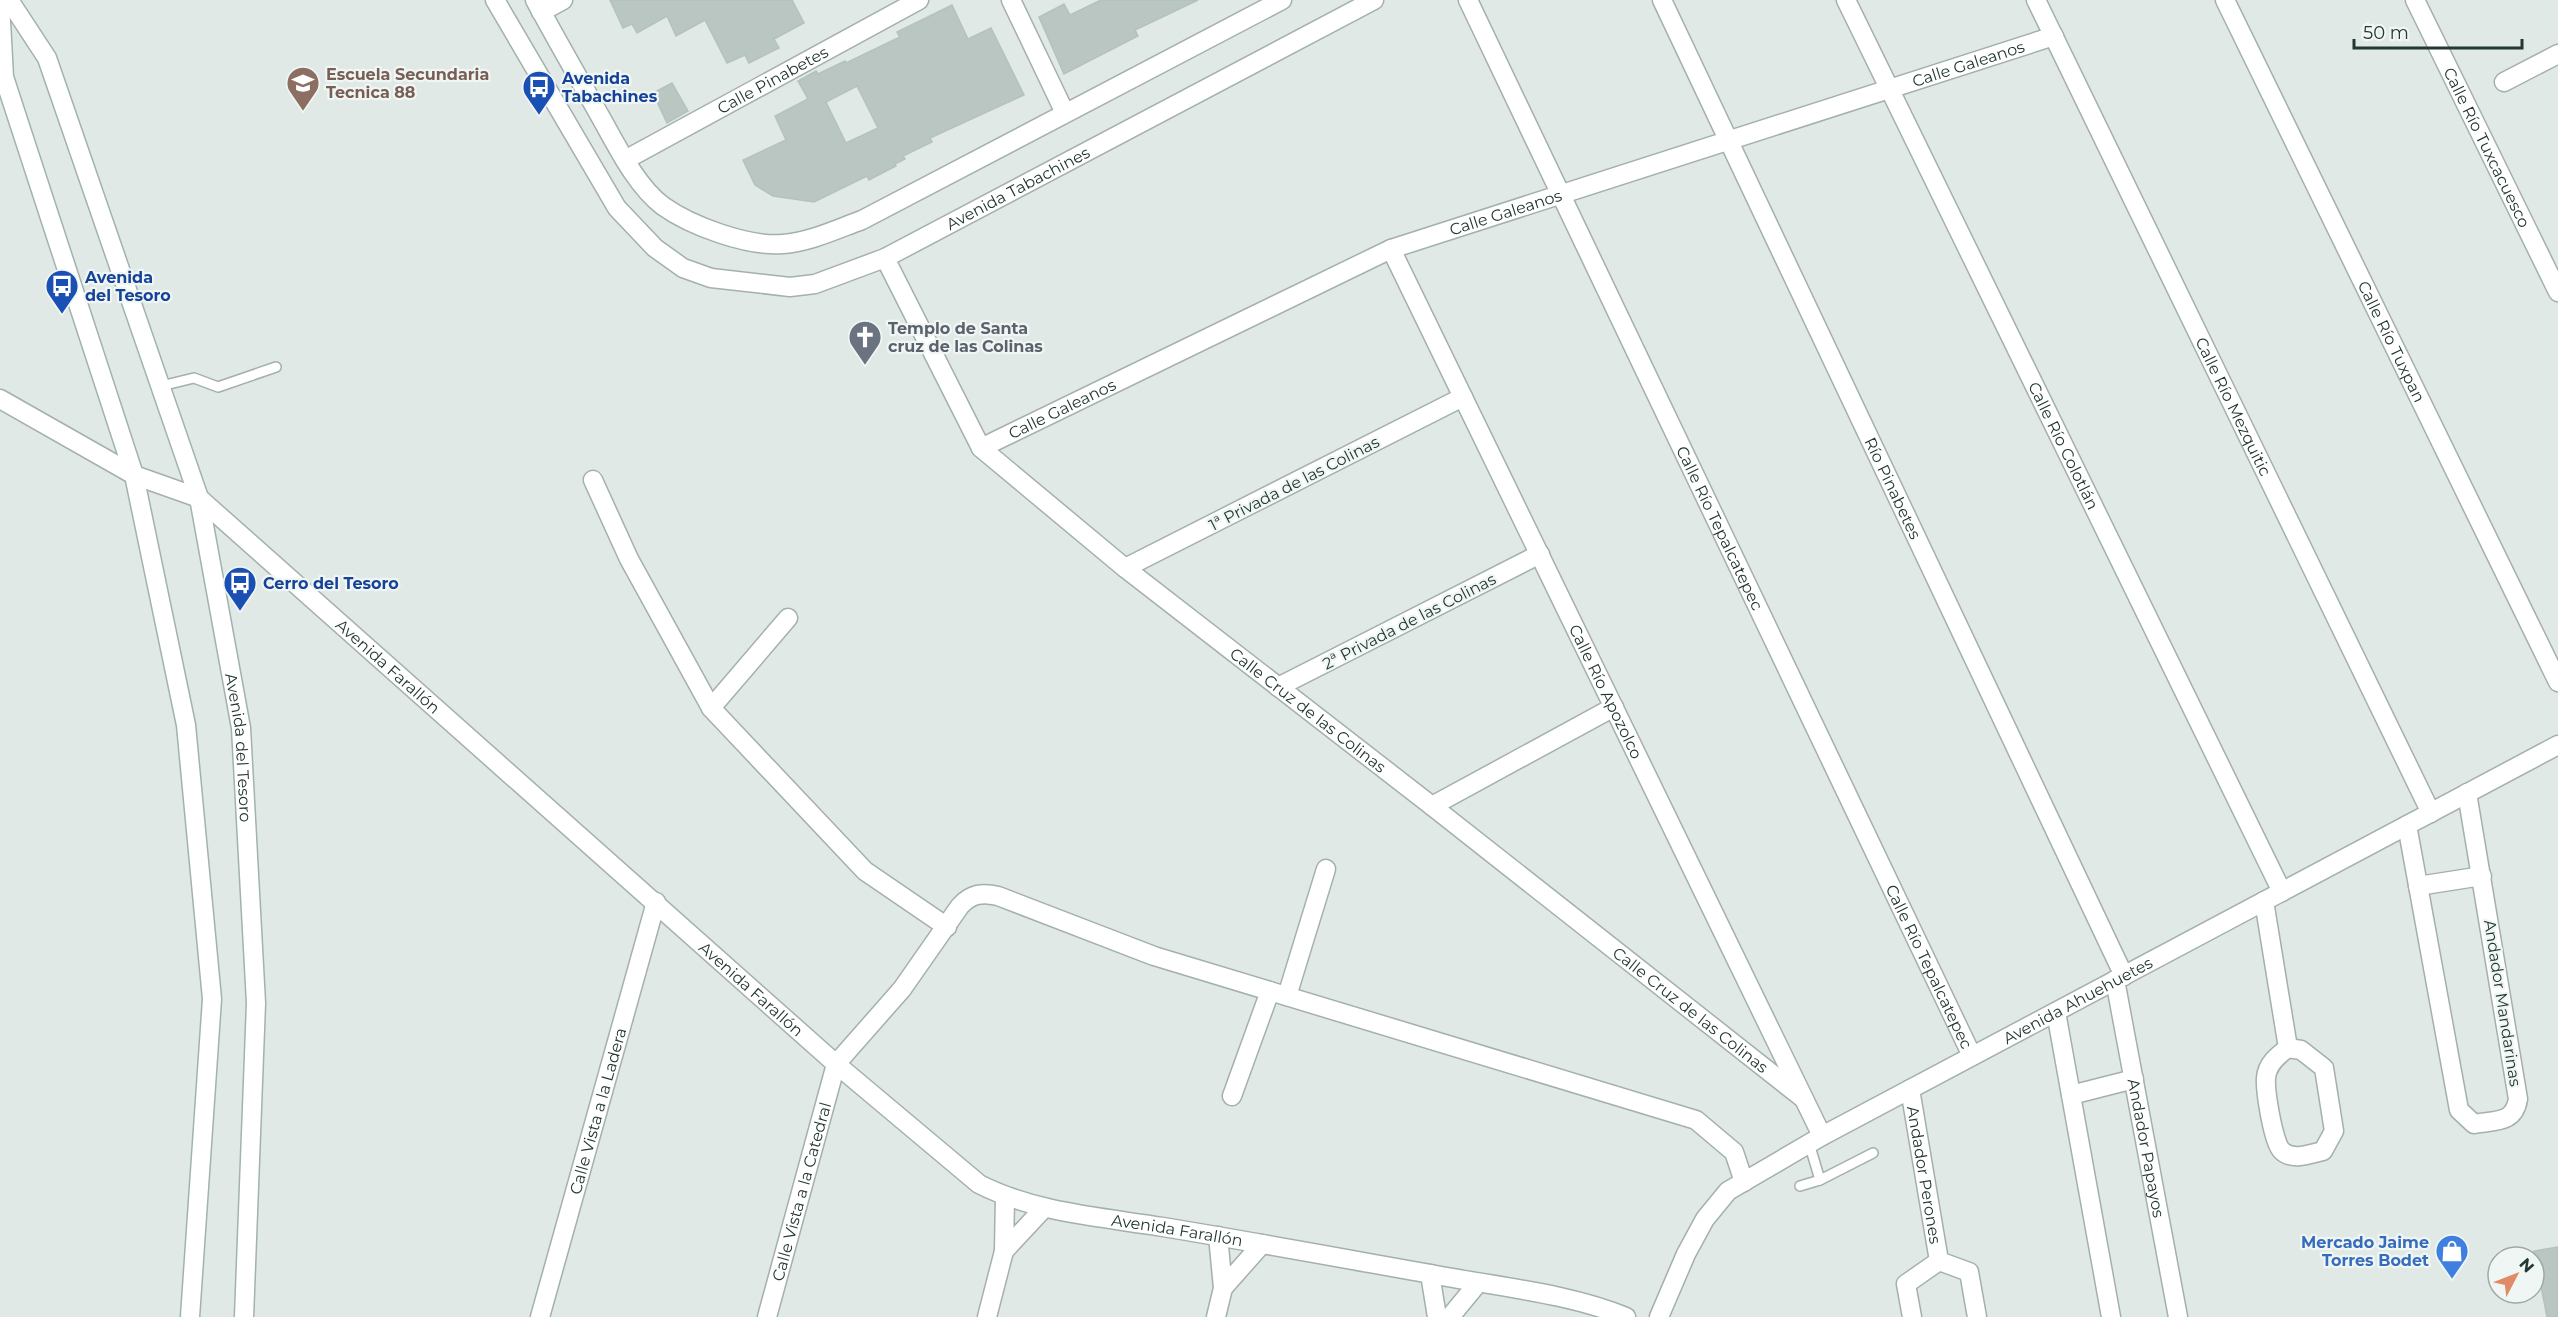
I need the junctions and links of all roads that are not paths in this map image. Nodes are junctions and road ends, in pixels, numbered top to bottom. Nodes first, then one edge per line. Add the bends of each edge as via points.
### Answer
1 (9, 0) edge
2 (495, 0) edge
3 (563, 0) edge
4 (919, 0) edge
5 (1011, 0) edge
6 (1282, 0) edge
7 (1374, 0) edge
8 (1468, 0) edge
9 (1662, 0) edge
10 (1846, 0) edge
11 (2036, 0) edge
12 (2225, 0) edge
13 (2415, 0) edge
14 (0, 3) edge
15 (538, 6) edge
16 (2054, 36) junction
17 (2558, 54) edge
18 (2504, 82) dead end
19 (1890, 89) junction
20 (1065, 113) junction
21 (1729, 141) junction
22 (625, 160) junction
23 (1561, 194) junction
24 (1391, 249) junction
25 (885, 258) junction
26 (2558, 292) edge
27 (276, 367) dead end
28 (160, 386) junction
29 (1463, 397) junction
30 (0, 399) edge
31 (981, 448) junction
32 (134, 475) junction
33 (593, 480) dead end
34 (199, 498) junction
35 (1540, 554) junction
36 (1125, 568) junction
37 (788, 618) dead end
38 (2558, 682) edge
39 (1278, 687) junction
40 (1614, 707) junction
41 (711, 708) junction
42 (2558, 745) edge
43 (2467, 793) junction
44 (1432, 806) junction
45 (2431, 813) junction
46 (2407, 825) junction
47 (1326, 869) dead end
48 (2482, 876) junction
49 (2418, 886) junction
50 (2282, 892) junction
51 (2264, 901) junction
52 (656, 902) junction
53 (946, 927) junction
54 (2120, 978) junction
55 (1279, 993) junction
56 (2056, 1012) junction
57 (2288, 1048) junction
58 (1972, 1056) junction
59 (836, 1064) junction
60 (2134, 1079) junction
61 (1910, 1089) junction
62 (2071, 1095) junction
63 (1232, 1096) dead end
64 (1804, 1099) junction
65 (1815, 1139) junction
66 (1873, 1153) dead end
67 (1820, 1179) junction
68 (1744, 1182) junction
69 (1800, 1186) dead end
70 (1005, 1197) junction
71 (1044, 1208) junction
72 (1218, 1236) junction
73 (1262, 1244) junction
74 (1004, 1251) junction
75 (1939, 1261) junction
76 (1430, 1274) junction
77 (1478, 1283) junction
78 (1224, 1288) junction
79 (190, 1317) edge
80 (244, 1317) edge
81 (540, 1317) edge
82 (767, 1317) edge
83 (987, 1317) edge
84 (1216, 1317) edge
85 (1437, 1317) edge
86 (1450, 1317) edge
87 (1626, 1317) edge
88 (1659, 1317) edge
89 (1912, 1317) edge
90 (1977, 1317) edge
91 (2111, 1317) edge
92 (2178, 1317) edge

1 - 28 street, Avenida del Tesoro via 47,58
2 - 25 street, Avenida Tabachines via 617,208 656,248 683,268 711,278 790,288 815,284
3 - 15 street
4 - 22 street, Calle Pinabetes
5 - 20 street
6 - 20 street
7 - 25 street, Avenida Tabachines
8 - 23 street, Calle Río Tepalcatepec
9 - 21 street, Río Pinabetes
10 - 19 street, Calle Río Colotlán
11 - 16 street, Calle Río Mezquitic
12 - 38 street, Calle Río Tuxpan
13 - 26 street, Calle Río Tuxcacuesco
14 - 32 street via 4,77
15 - 22 street
16 - 19 street, Calle Galeanos
16 - 45 street, Calle Río Mezquitic
17 - 18 street
19 - 21 street, Calle Galeanos
19 - 50 street, Calle Río Colotlán
20 - 22 street via 862,220 783,244 753,242 691,222 648,192
21 - 23 street, Calle Galeanos
21 - 54 street, Río Pinabetes
23 - 24 street, Calle Galeanos
23 - 58 street, Calle Río Tepalcatepec
24 - 29 street, Calle Río Apozolco
24 - 31 street, Calle Galeanos
25 - 31 street, Calle Cruz de las Colinas
27 - 28 lane via 218,387 194,378
28 - 34 street, Avenida del Tesoro
29 - 35 street, Calle Río Apozolco
29 - 36 street, 1ª Privada de las Colinas
30 - 32 street, Avenida Farallón
31 - 36 street, Calle Cruz de las Colinas
32 - 34 street, Avenida Farallón
32 - 79 street via 186,725 213,999
33 - 41 street via 629,560
34 - 52 street, Avenida Farallón
34 - 80 street, Avenida del Tesoro via 241,728 256,1003
35 - 39 street, 2ª Privada de las Colinas
35 - 40 street, Calle Río Apozolco
36 - 39 street, Calle Cruz de las Colinas
37 - 41 street
39 - 44 street, Calle Cruz de las Colinas
40 - 44 street
40 - 64 street, Calle Río Apozolco
41 - 53 street via 866,871
42 - 43 street, Avenida Ahuehuetes
43 - 45 street, Avenida Ahuehuetes
43 - 48 street, Andador Mandarinas
44 - 64 street, Calle Cruz de las Colinas
45 - 46 street, Avenida Ahuehuetes
46 - 49 street, Andador Mandarinas
46 - 50 street, Avenida Ahuehuetes
47 - 55 street
48 - 49 street
48 - 49 street, Andador Mandarinas via 2518,1099 2510,1118 2474,1124 2459,1110
50 - 51 street, Avenida Ahuehuetes
51 - 54 street, Avenida Ahuehuetes
51 - 57 street
52 - 59 street, Avenida Farallón
52 - 81 street, Calle Vista a la Ladera
53 - 55 street via 967,899 976,894 998,896 1154,956
53 - 59 street via 902,989
54 - 56 street, Avenida Ahuehuetes
54 - 60 street, Andador Papayos
55 - 63 street
55 - 68 street via 1696,1120 1734,1152
56 - 58 street, Avenida Ahuehuetes
56 - 62 street
57 - 57 street via 2301,1050 2324,1068 2334,1131 2323,1151 2294,1157 2282,1151 2276,1142 2266,1076 2274,1059
58 - 61 street, Avenida Ahuehuetes
59 - 70 street, Avenida Farallón via 954,1165
59 - 82 street, Calle Vista a la Catedral
60 - 62 street
60 - 92 street, Andador Papayos
61 - 65 street, Avenida Ahuehuetes
61 - 75 street, Andador Perones
62 - 91 street
64 - 65 street, Calle Río Apozolco
65 - 67 lane
65 - 68 street, Avenida Ahuehuetes
66 - 67 lane
67 - 69 lane
68 - 88 street, Avenida Ahuehuetes via 1728,1191 1705,1219
70 - 71 street, Avenida Farallón
70 - 74 street
71 - 72 street, Avenida Farallón
71 - 74 street
72 - 73 street, Avenida Farallón
72 - 78 street
73 - 76 street, Avenida Farallón
73 - 78 street
74 - 83 street
75 - 89 street, Andador Perones via 1906,1284
75 - 90 street, Andador Perones via 1969,1272
76 - 77 street, Avenida Farallón
76 - 85 street
77 - 86 street
77 - 87 street, Avenida Farallón via 1601,1307
78 - 84 street

